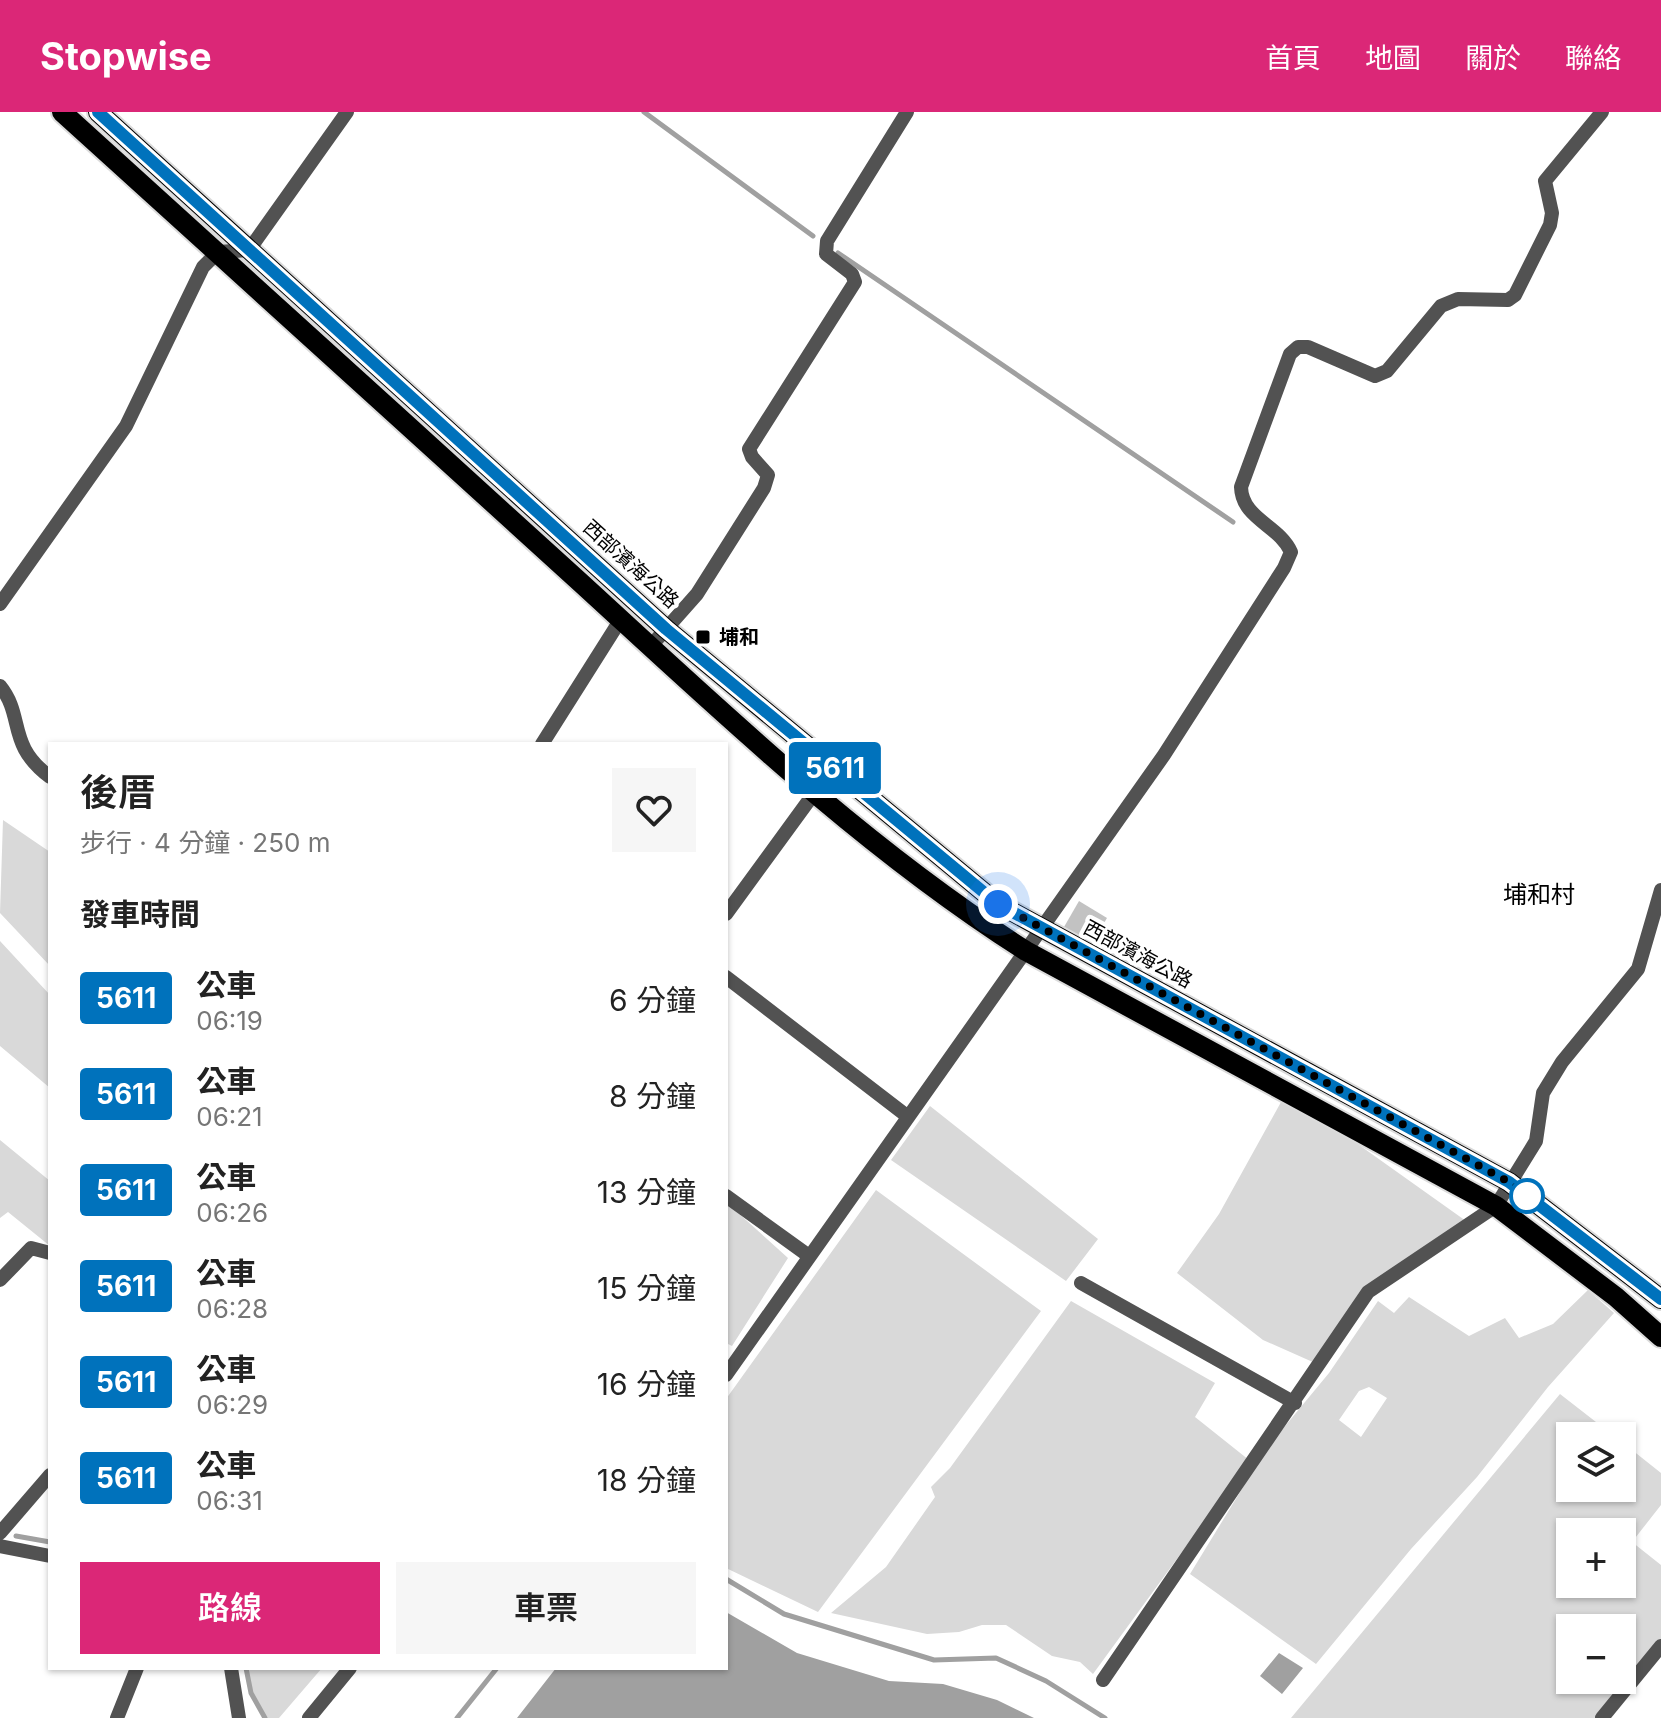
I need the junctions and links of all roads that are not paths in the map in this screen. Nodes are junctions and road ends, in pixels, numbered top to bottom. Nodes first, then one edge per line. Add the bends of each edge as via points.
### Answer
1 (62, 112) edge
2 (98, 112) edge
3 (347, 112) edge
4 (907, 112) edge
5 (1602, 112) edge
6 (249, 250) junction
7 (218, 252) junction
8 (0, 604) edge
9 (621, 619) junction
10 (666, 629) junction
11 (650, 647) junction
12 (0, 686) edge
13 (543, 742) edge
14 (810, 746) junction
15 (48, 775) edge
16 (815, 792) junction
17 (1661, 890) edge
18 (728, 911) edge
19 (1043, 930) junction
20 (1026, 951) junction
21 (728, 979) edge
22 (907, 1116) junction
23 (1509, 1182) junction
24 (728, 1197) edge
25 (1496, 1206) junction
26 (48, 1252) edge
27 (809, 1256) junction
28 (0, 1280) edge
29 (1081, 1283) dead end
30 (1661, 1299) edge
31 (1661, 1337) edge
32 (728, 1372) edge
33 (1295, 1403) junction
34 (48, 1477) edge
35 (0, 1533) edge
36 (0, 1546) edge
37 (48, 1556) edge
38 (1661, 1646) edge
39 (136, 1670) edge
40 (231, 1670) edge
41 (348, 1670) edge
42 (1103, 1680) dead end
43 (117, 1718) edge
44 (239, 1718) edge
45 (309, 1718) edge
46 (1602, 1718) edge

1 - 7 main road
2 - 6 main road, 西部濱海公路
3 - 6 street
4 - 10 street via 827,241 826,254 855,282 749,449 768,475 764,488 697,594
5 - 19 street via 1545,181 1550,225 1515,295 1508,300 1458,299 1441,306 1387,371 1375,376 1308,347 1290,354 1241,487 1245,508 1286,540 1291,552 1164,755
6 - 7 street
6 - 10 main road, 西部濱海公路
7 - 8 street via 203,267 126,426
7 - 9 main road
9 - 11 main road
9 - 13 street
10 - 11 street
10 - 14 main road, 西部濱海公路
11 - 16 main road
12 - 15 street via 9,697 16,734 33,764
14 - 16 street
14 - 19 main road, 西部濱海公路 via 998,904
16 - 18 street
16 - 20 main road via 959,908
17 - 23 street via 1638,969 1543,1093 1536,1141
19 - 20 street
19 - 23 main road, 西部濱海公路
20 - 22 street
20 - 25 main road
21 - 22 street
22 - 27 street
23 - 25 street
23 - 30 main road, 西部濱海公路
24 - 27 street
25 - 31 main road
25 - 33 street via 1368,1292
26 - 28 street via 31,1248
27 - 32 street
29 - 33 street
33 - 42 street
34 - 35 street
36 - 37 street
38 - 46 street
39 - 43 street
40 - 44 street
41 - 45 street

